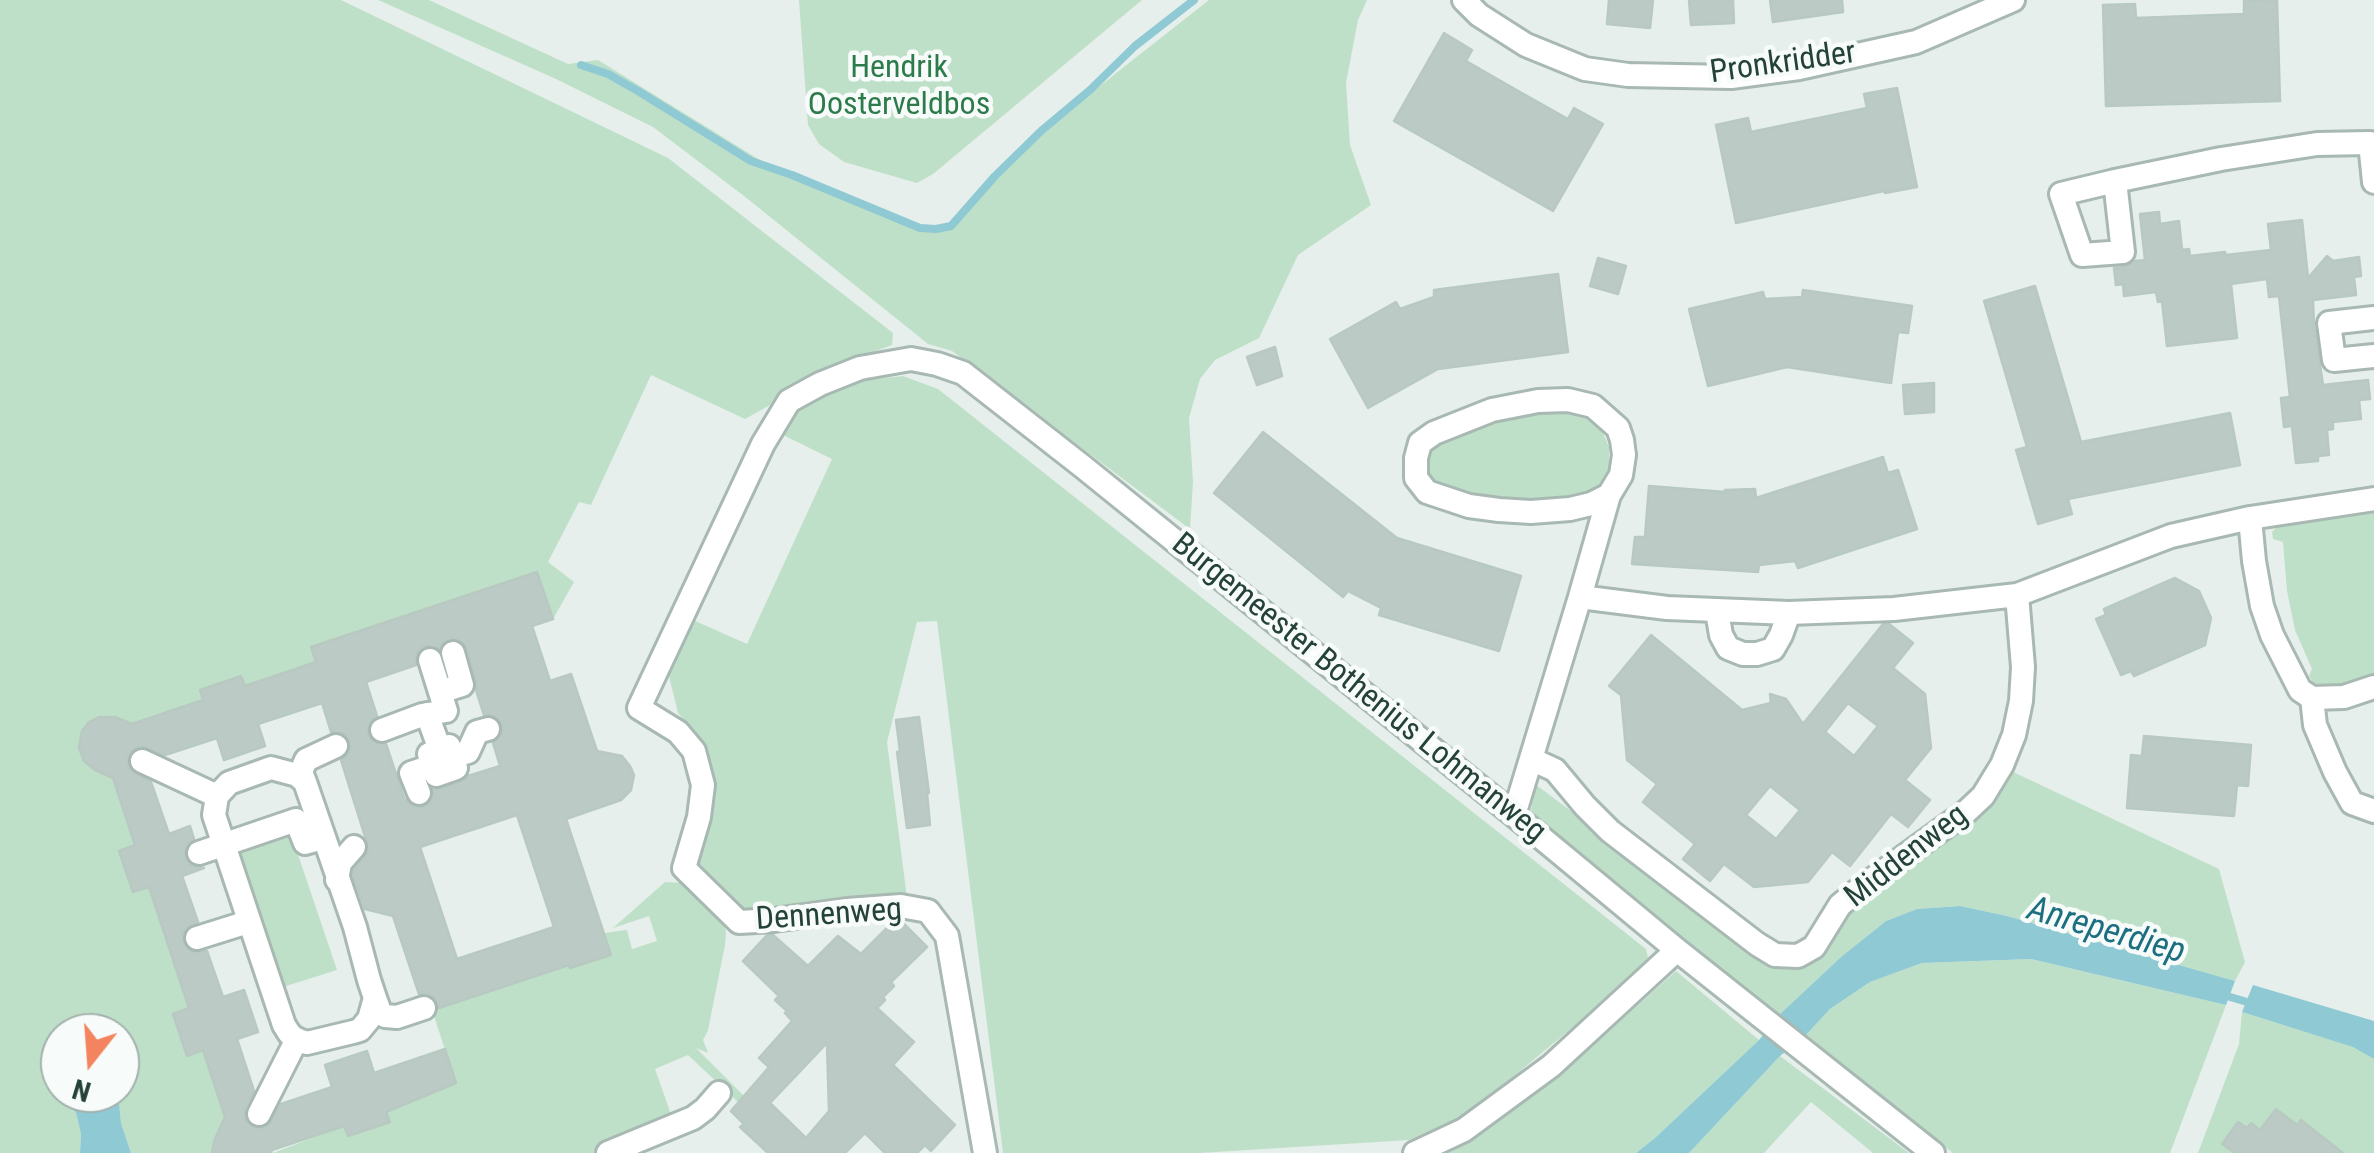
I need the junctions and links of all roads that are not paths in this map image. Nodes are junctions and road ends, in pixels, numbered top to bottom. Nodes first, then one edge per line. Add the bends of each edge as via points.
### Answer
1 (1464, 0) edge
2 (1500, 0) edge
3 (2013, 0) edge
4 (1496, 24) junction
5 (2115, 181) dead end
6 (2374, 182) edge
7 (2374, 318) edge
8 (2374, 356) edge
9 (763, 444) joint
10 (1609, 494) junction
11 (2374, 499) edge
12 (2250, 518) junction
13 (2017, 595) junction
14 (1580, 597) junction
15 (1717, 611) junction
16 (1789, 613) junction
17 (453, 653) dead end
18 (430, 660) dead end
19 (2374, 687) edge
20 (440, 692) junction
21 (2312, 698) junction
22 (427, 714) junction
23 (488, 729) dead end
24 (382, 730) dead end
25 (336, 746) dead end
26 (1531, 759) junction
27 (142, 760) dead end
28 (304, 782) junction
29 (217, 796) junction
30 (2374, 811) edge
31 (1514, 814) junction
32 (323, 838) junction
33 (222, 845) junction
34 (354, 847) dead end
35 (199, 853) dead end
36 (337, 880) junction
37 (248, 922) junction
38 (198, 938) dead end
39 (1677, 950) junction
40 (375, 998) junction
41 (424, 1008) dead end
42 (397, 1017) junction
43 (360, 1030) junction
44 (297, 1039) junction
45 (719, 1093) dead end
46 (260, 1114) dead end
47 (608, 1153) edge
48 (985, 1153) edge
49 (1415, 1153) edge
50 (1933, 1153) edge

1 - 4 street, Pronkridder
2 - 4 street
3 - 4 street, Pronkridder via 1916,42 1731,77 1586,69 1526,46
5 - 6 street via 2316,144 2370,143
7 - 8 street via 2329,323 2334,360
9 - 31 street, Burgemeester Bothenius Lohmanweg via 789,401 860,368 910,359 962,373
9 - 48 street, Dennenweg via 639,708 678,732 694,751 703,785 684,868 739,922 902,906 928,911 948,936
10 - 10 street via 1621,475 1618,428 1593,406 1568,400 1460,421 1420,443 1416,458 1416,478 1427,492 1469,506 1570,509
10 - 14 street
11 - 12 street
12 - 13 street via 2171,536
12 - 21 street via 2262,606 2300,690
13 - 16 street via 1894,610
13 - 26 street, Middenweg via 2022,701 2002,765 1968,811 1840,905 1814,946 1798,956 1775,955 1757,944 1610,831 1555,770
14 - 15 street
14 - 26 street
15 - 16 street
15 - 16 street via 1728,648 1743,654 1772,649
17 - 20 street via 462,685
18 - 20 street
19 - 21 street
20 - 22 street via 446,711
21 - 30 street via 2314,725 2334,772 2352,803
22 - 23 street via 425,769 468,752 477,732
22 - 24 street
25 - 28 street via 306,760
26 - 31 street
27 - 29 street
28 - 29 street via 271,768 258,770
28 - 32 street
29 - 33 street
31 - 39 street, Burgemeester Bothenius Lohmanweg
32 - 33 street via 305,843 296,820
32 - 36 street
33 - 35 street
33 - 37 street
34 - 36 street via 340,863
36 - 40 street via 358,920
37 - 38 street
37 - 44 street via 284,1025
39 - 49 street via 1537,1077 1464,1130
39 - 50 street, Burgemeester Bothenius Lohmanweg
40 - 42 street via 380,1012
40 - 43 street
41 - 42 street
42 - 43 street
43 - 44 street via 319,1042
44 - 46 street
45 - 47 street via 693,1118

